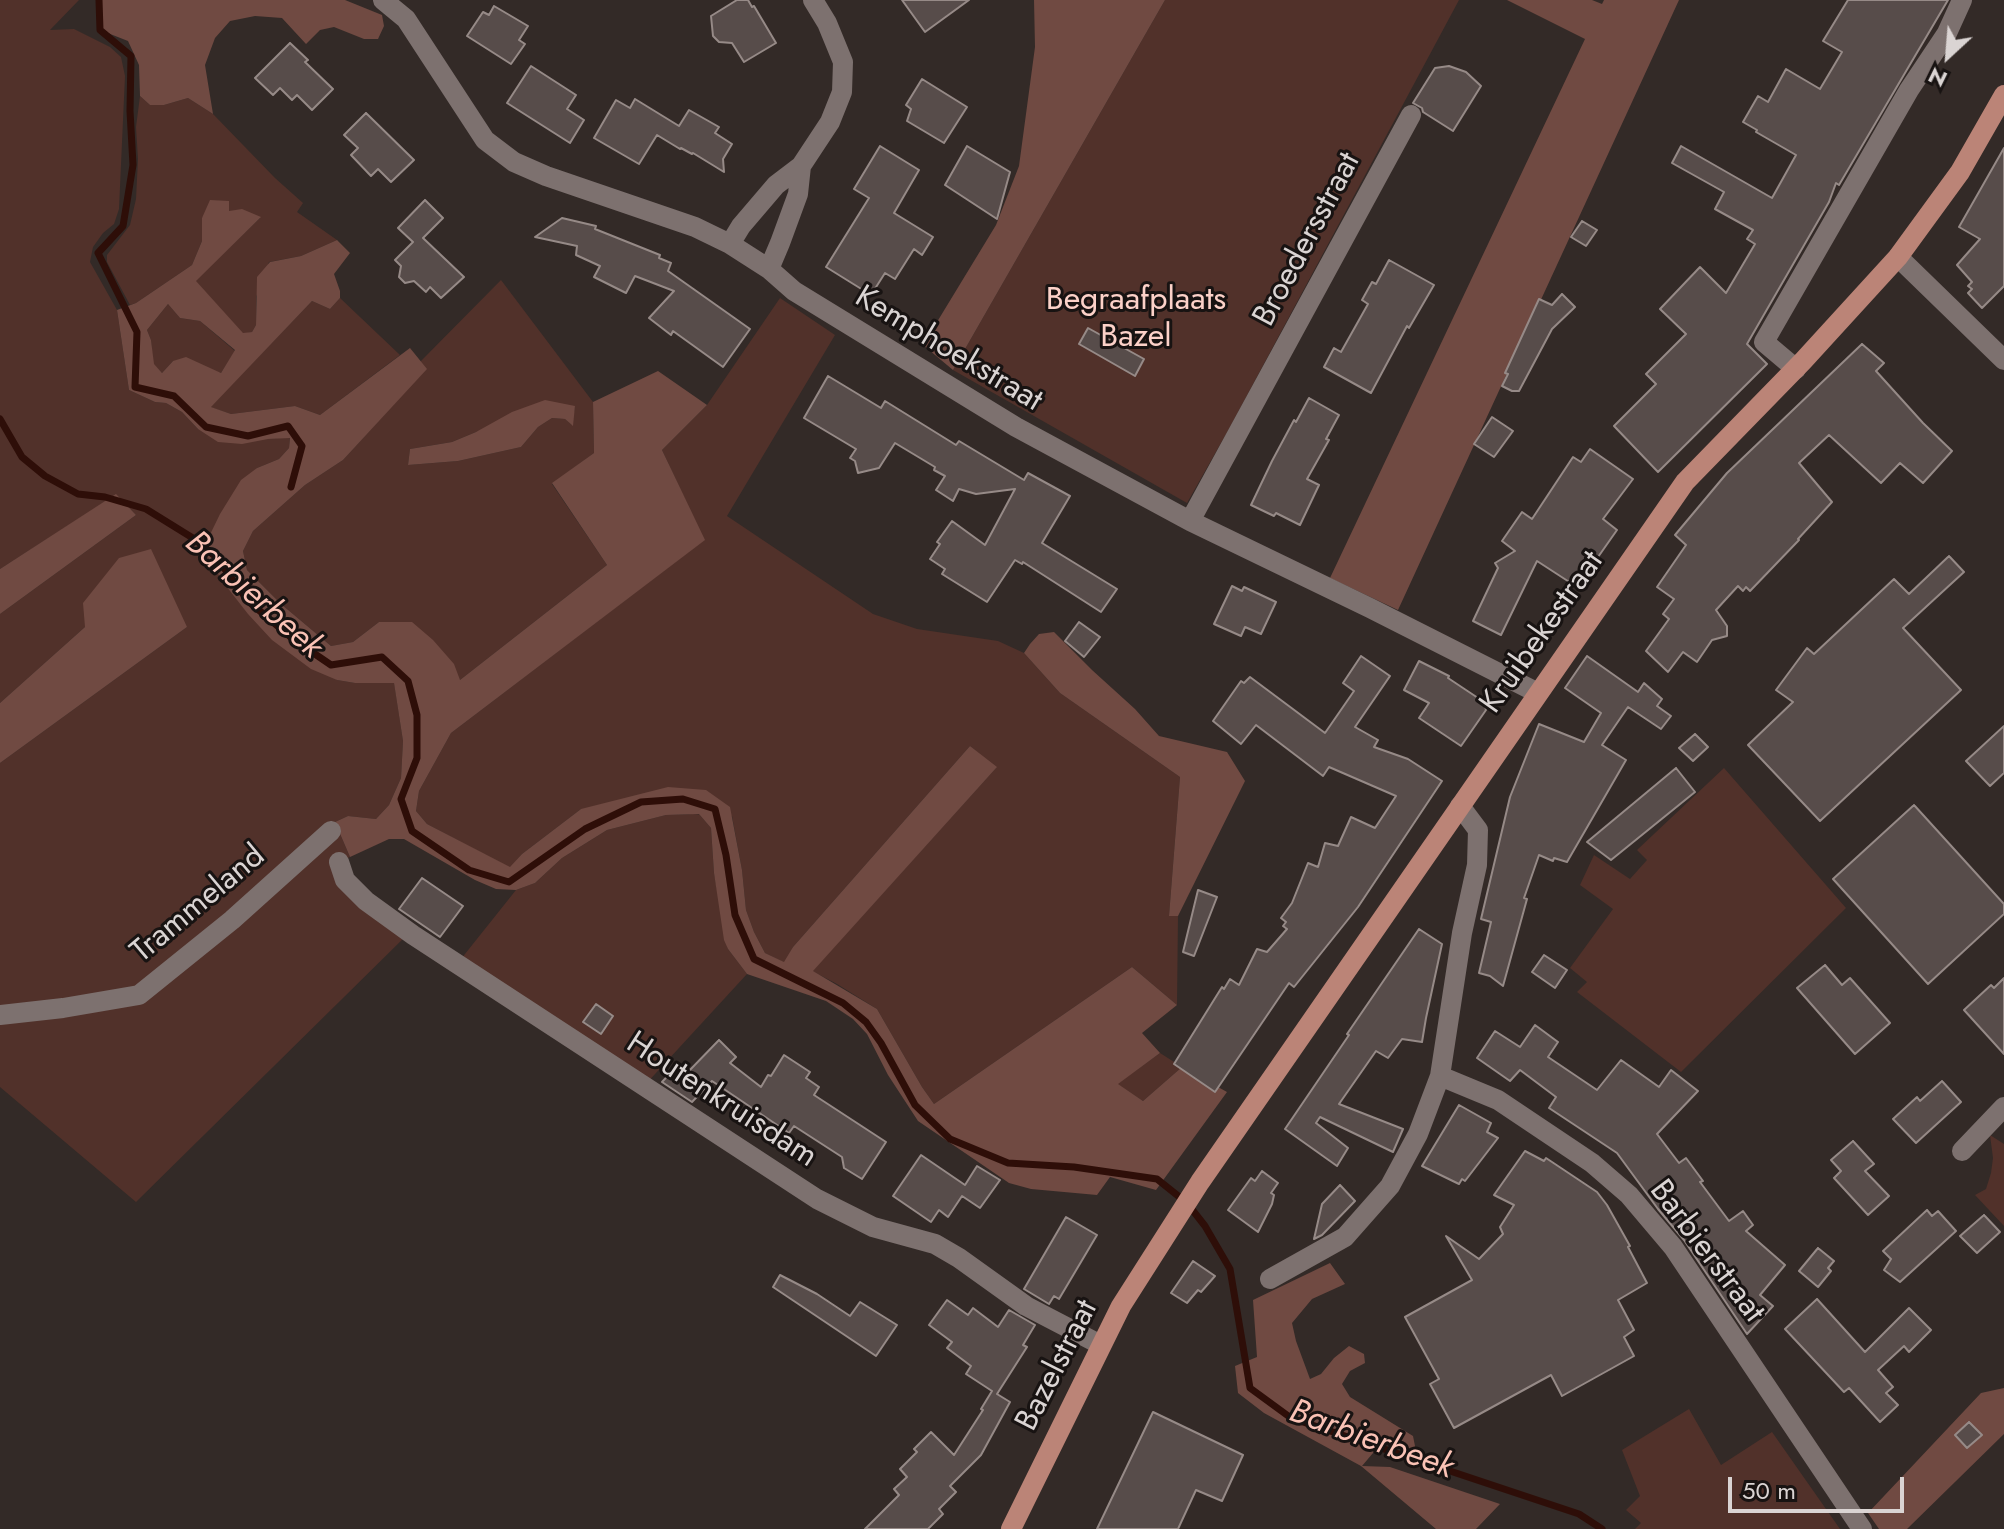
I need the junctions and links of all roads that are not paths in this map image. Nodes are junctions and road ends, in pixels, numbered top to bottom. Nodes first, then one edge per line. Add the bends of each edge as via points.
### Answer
1 (383, 0) edge
2 (813, 0) edge
3 (1962, 0) edge
4 (2004, 95) edge
5 (1411, 115) dead end
6 (801, 166) junction
7 (730, 244) junction
8 (1898, 257) junction
9 (769, 269) junction
10 (2004, 360) edge
11 (1796, 369) junction
12 (1190, 521) junction
13 (1538, 693) junction
14 (1460, 806) junction
15 (331, 831) dead end
16 (339, 862) dead end
17 (0, 1015) edge
18 (1440, 1076) junction
19 (2004, 1107) edge
20 (1962, 1151) dead end
21 (1166, 1235) joint
22 (1270, 1279) dead end
23 (1101, 1345) junction
24 (1011, 1529) edge
25 (1862, 1529) edge

1 - 7 street, Kemphoekstraat via 406,19 485,140 514,162
2 - 6 street via 843,62 842,92 830,122
3 - 11 street via 1764,342
4 - 8 main road, Kruibekestraat via 1960,172
5 - 12 street, Broedersstraat
6 - 7 street via 776,185
6 - 9 street via 798,194
7 - 9 street, Kemphoekstraat
8 - 10 street
8 - 11 main road, Kruibekestraat
9 - 12 street, Kemphoekstraat via 794,291 990,411
11 - 13 main road, Kruibekestraat via 1685,482
12 - 13 street, Kemphoekstraat
13 - 14 main road, Kruibekestraat
14 - 18 street via 1478,830 1477,865
14 - 21 main road, Kruibekestraat
15 - 17 street, Trammeland via 139,995
16 - 23 street, Houtenkruisdam via 345,880 366,901 413,935 817,1199 873,1227 935,1244 1026,1306
18 - 22 street via 1390,1186 1345,1237
18 - 25 street, Barbierstraat via 1498,1100 1592,1163 1629,1195 1673,1247
19 - 20 street
21 - 23 main road, Bazelstraat
23 - 24 main road, Bazelstraat

